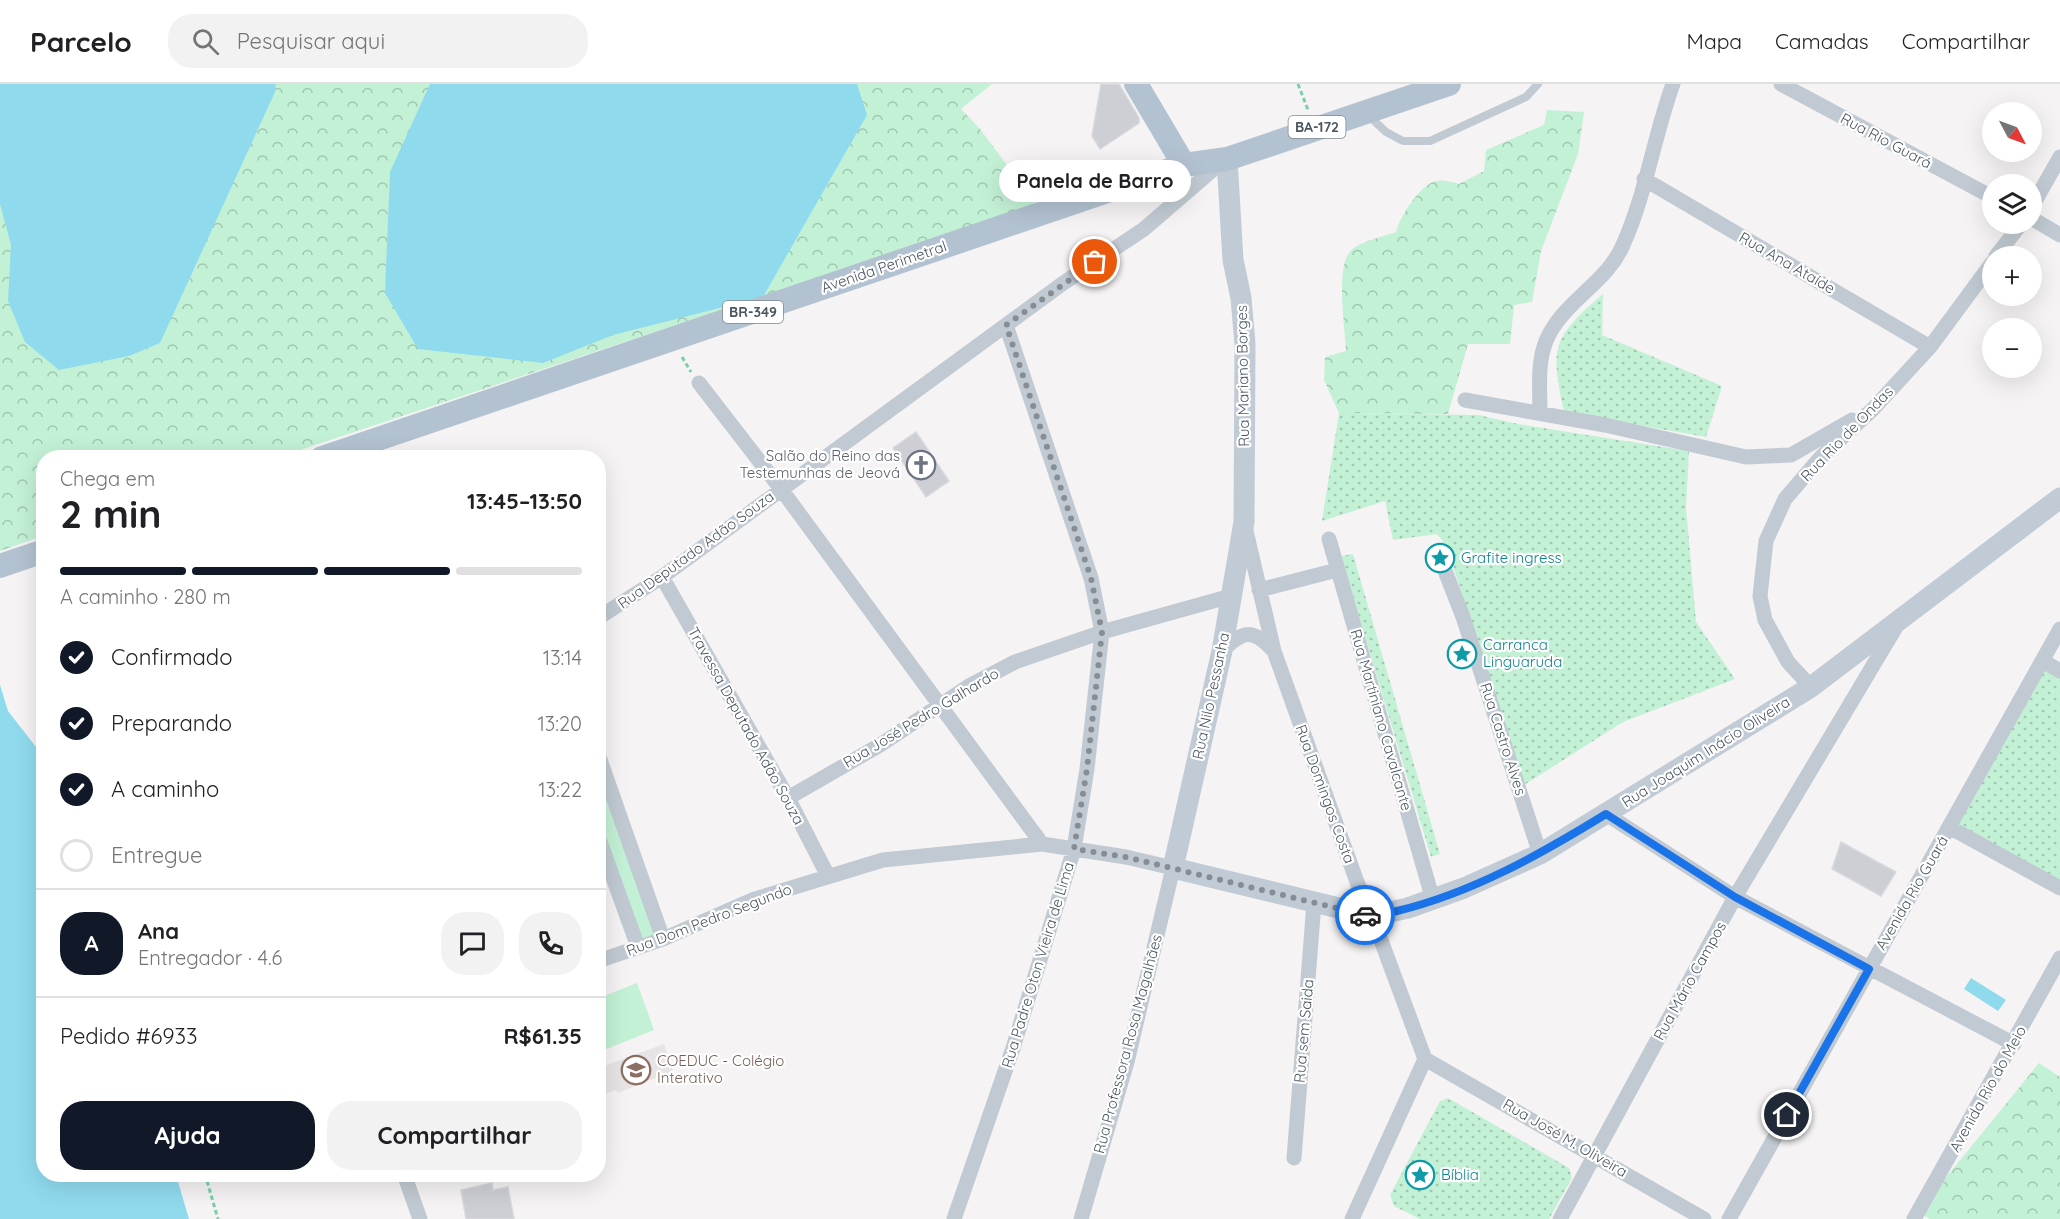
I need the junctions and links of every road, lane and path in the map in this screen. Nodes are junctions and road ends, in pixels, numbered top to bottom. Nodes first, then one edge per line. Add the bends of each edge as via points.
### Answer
1 (1298, 84) edge
2 (1449, 84) edge
3 (1538, 84) edge
4 (1673, 84) edge
5 (1781, 84) edge
6 (1136, 87) edge
7 (1363, 111) junction
8 (1315, 128) junction
9 (2060, 156) edge
10 (1227, 159) junction
11 (1184, 165) junction
12 (1644, 179) junction
13 (2042, 188) edge
14 (1982, 192) edge
15 (2042, 224) edge
16 (2013, 234) edge
17 (2060, 235) edge
18 (2004, 246) edge
19 (1982, 276) edge
20 (1006, 325) junction
21 (672, 340) junction
22 (1930, 346) junction
23 (699, 383) joint
24 (1465, 400) dead end
25 (1873, 409) junction
26 (1540, 413) junction
27 (346, 450) edge
28 (781, 489) junction
29 (2060, 498) edge
30 (1244, 522) junction
31 (1329, 539) dead end
32 (36, 554) edge
33 (1440, 558) dead end
34 (0, 566) edge
35 (1337, 570) junction
36 (662, 577) junction
37 (1259, 590) junction
38 (1231, 596) junction
39 (606, 613) edge
40 (1899, 622) junction
41 (2060, 629) edge
42 (1102, 632) junction
43 (1222, 651) junction
44 (1274, 651) junction
45 (2043, 661) junction
46 (2060, 671) edge
47 (1811, 687) junction
48 (941, 704) junction
49 (606, 777) edge
50 (788, 798) junction
51 (1606, 814) junction
52 (1949, 827) junction
53 (1042, 844) junction
54 (1074, 849) junction
55 (1540, 854) junction
56 (606, 858) edge
57 (1173, 868) junction
58 (828, 876) junction
59 (2060, 888) edge
60 (1735, 897) junction
61 (1433, 900) junction
62 (1314, 903) junction
63 (1372, 916) junction
64 (663, 939) junction
65 (638, 947) junction
66 (606, 958) edge
67 (2060, 958) edge
68 (1869, 969) junction
69 (2014, 1044) junction
70 (1425, 1059) junction
71 (1594, 1154) junction
72 (1294, 1158) dead end
73 (207, 1182) edge
74 (407, 1182) edge
75 (218, 1219) edge
76 (420, 1219) edge
77 (954, 1219) edge
78 (1081, 1219) edge
79 (1352, 1219) edge
80 (1560, 1219) edge
81 (1704, 1219) edge
82 (1729, 1219) edge
83 (1914, 1219) edge

1 - 8 path
2 - 7 main road, Avenida Perimetral / BA-172
3 - 7 lane via 1526,97 1430,141 1403,141
4 - 12 street
5 - 14 street, Rua Rio Guará
6 - 11 main road
7 - 8 main road, Avenida Perimetral / BA-172
8 - 10 main road, Avenida Perimetral / BA-172
9 - 13 street
10 - 11 main road, Avenida Perimetral / BA-172
10 - 20 street, Rua Deputado Adão Souza via 1144,229
10 - 30 street, Rua Mariano Borges via 1233,260 1245,344
11 - 21 main road, Avenida Perimetral / BR-349
12 - 22 street, Rua Ana Ataíde
12 - 26 street via 1616,259 1547,338 1540,372
15 - 17 street
16 - 18 street
19 - 22 street, Rua Rio de Ondas
20 - 28 street, Rua Deputado Adão Souza
20 - 42 street, Rua Padre Oton Vieira de Lima via 1091,578
21 - 23 path
21 - 27 main road, Avenida Perimetral / BR-349
22 - 25 street, Rua Rio de Ondas
23 - 28 street
24 - 26 street
25 - 26 street via 1791,455 1746,458
25 - 47 street, Rua Rio de Ondas via 1821,457 1785,499 1766,541 1760,596 1765,620 1788,662
28 - 36 street, Rua Deputado Adão Souza
28 - 48 street
29 - 40 street, Rua Joaquim Inácio Oliveira
30 - 37 street, Rua Domingos Costa
30 - 38 street, Rua Nilo Pessanha
31 - 35 street, Rua Martiniano Cavalcante
32 - 34 main road
33 - 55 street, Rua Castro Alves via 1467,628
35 - 37 street
35 - 61 street, Rua Martiniano Cavalcante
36 - 39 street, Rua Deputado Adão Souza
36 - 50 street, Travessa Deputado Adão Souza
37 - 44 street, Rua Domingos Costa
38 - 42 street, Rua José Pedro Galhardo
38 - 43 street, Rua Nilo Pessanha
40 - 47 street, Rua Joaquim Inácio Oliveira
40 - 60 street, Rua Mário Campos
41 - 45 street, Avenida Rio Guará
42 - 48 street, Rua José Pedro Galhardo via 1015,662
42 - 54 street, Rua Padre Oton Vieira de Lima
43 - 44 street via 1236,638 1250,634 1260,636
43 - 57 street, Rua Nilo Pessanha
44 - 63 street, Rua Domingos Costa
45 - 46 street
45 - 52 street, Avenida Rio Guará
47 - 51 street, Rua Joaquim Inácio Oliveira
48 - 50 street, Rua José Pedro Galhardo via 880,745
48 - 53 street
49 - 64 street
50 - 58 street, Travessa Deputado Adão Souza
51 - 55 street, Rua Joaquim Inácio Oliveira
51 - 60 street
52 - 59 street
52 - 68 street, Avenida Rio Guará
53 - 54 street, Rua Dom Pedro Segundo
53 - 58 street, Rua Dom Pedro Segundo via 883,860
54 - 57 street, Rua Dom Pedro Segundo
54 - 77 street, Rua Padre Oton Vieira de Lima via 1013,1048
55 - 61 street, Rua Joaquim Inácio Oliveira
56 - 65 street
57 - 62 street, Rua Joaquim Inácio Oliveira
57 - 78 street, Rua Professora Rosa Magalhães via 1127,1062
58 - 64 street, Rua Dom Pedro Segundo via 752,900
60 - 68 street
60 - 71 street, Rua Mário Campos
61 - 63 street, Rua Joaquim Inácio Oliveira
62 - 63 street, Rua Joaquim Inácio Oliveira
62 - 72 street, Rua sem Saida
63 - 70 street, Rua Domingos Costa
64 - 65 street, Rua Dom Pedro Segundo
65 - 66 street, Rua Dom Pedro Segundo
67 - 69 street, Avenida Rio do Meio
68 - 69 street
68 - 82 street, Avenida Rio Guará
69 - 83 street, Avenida Rio do Meio
70 - 71 street, Rua José M. Oliveira
70 - 79 street
71 - 80 street, Rua Mário Campos
71 - 81 street, Rua José M. Oliveira
73 - 75 path
74 - 76 street

